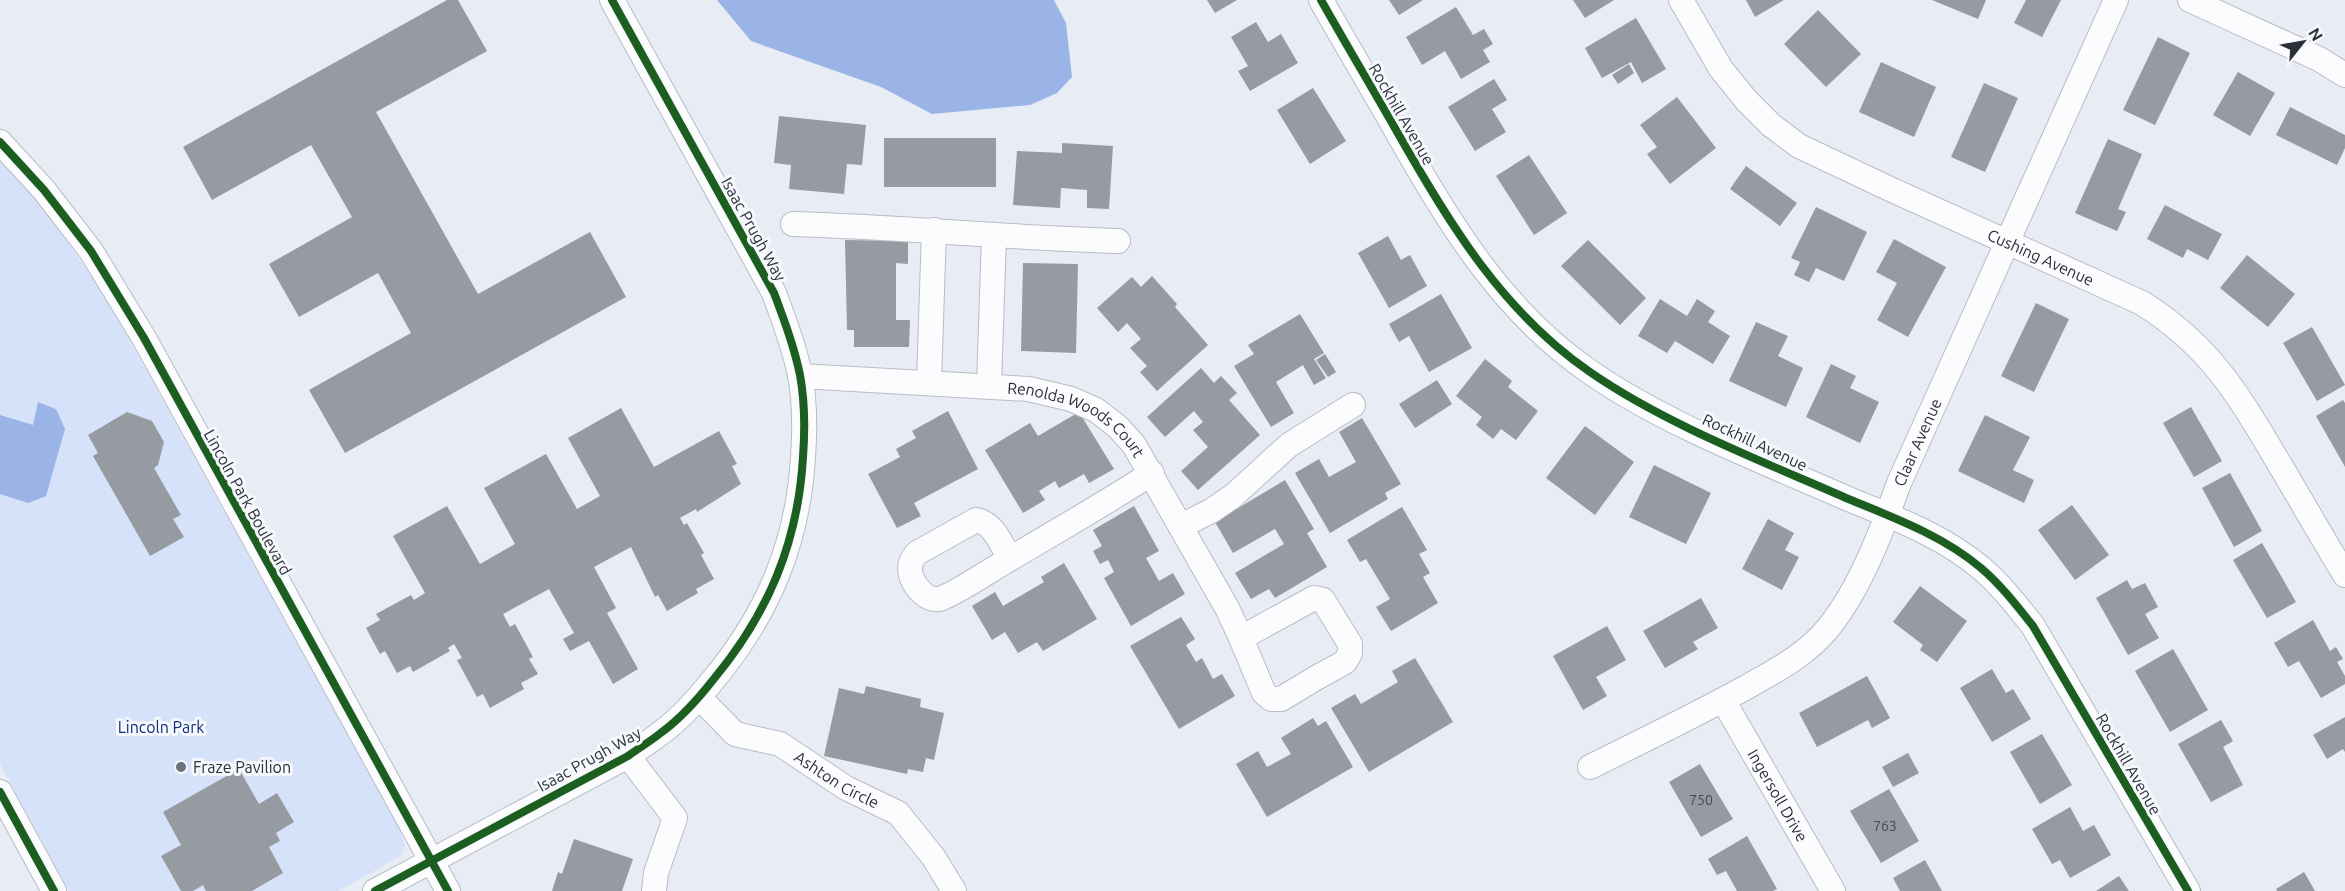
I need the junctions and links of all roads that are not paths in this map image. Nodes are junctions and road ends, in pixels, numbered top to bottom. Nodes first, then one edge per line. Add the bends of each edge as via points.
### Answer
1 (612, 0) edge
2 (1321, 0) edge
3 (1681, 0) edge
4 (2116, 0) edge
5 (2190, 0) edge
6 (2345, 75) edge
7 (0, 142) edge
8 (793, 224) dead end
9 (934, 230) junction
10 (994, 236) junction
11 (1118, 242) dead end
12 (2009, 242) junction
13 (800, 376) junction
14 (929, 382) junction
15 (989, 386) junction
16 (1353, 405) dead end
17 (1152, 473) junction
18 (1887, 515) junction
19 (1182, 526) junction
20 (1010, 559) dead end
21 (2345, 575) edge
22 (1241, 638) junction
23 (699, 697) junction
24 (1723, 700) junction
25 (628, 756) junction
26 (1590, 767) dead end
27 (0, 792) edge
28 (432, 860) junction
29 (54, 891) edge
30 (375, 891) edge
31 (448, 891) edge
32 (654, 891) edge
33 (954, 891) edge
34 (1833, 891) edge
35 (2188, 891) edge

1 - 13 street, Isaac Prugh Way via 774,293 791,337
2 - 18 street, Rockhill Avenue via 1456,233 1510,301 1548,339 1589,372 1638,402
3 - 12 street, Cushing Avenue via 1721,69 1771,125 1799,146
4 - 12 street, Claar Avenue
5 - 6 street via 2319,59
7 - 28 street, Lincoln Park Boulevard via 44,190 91,251 144,338
8 - 9 street
9 - 10 street
9 - 14 street
10 - 11 street
10 - 15 street
12 - 18 street, Claar Avenue
12 - 21 street, Cushing Avenue via 2142,303 2171,321 2201,349 2228,379
13 - 14 street, Renolda Woods Court
13 - 23 street, Isaac Prugh Way via 805,432 794,527 756,621
14 - 15 street, Renolda Woods Court
15 - 17 street, Renolda Woods Court via 1029,388 1096,410 1118,427
16 - 19 street via 1289,445 1233,496
17 - 19 street, Renolda Woods Court
17 - 20 street
18 - 24 street, Claar Avenue via 1852,592 1829,627 1810,647 1780,668
18 - 35 street, Rockhill Avenue via 1950,546 1981,568 2033,626
19 - 22 street, Renolda Woods Court
22 - 22 street, Renolda Woods Court via 1263,693 1271,699 1281,699 1345,662 1350,653 1350,644 1323,600 1314,598
23 - 25 street, Isaac Prugh Way via 663,731
23 - 33 street, Ashton Circle via 735,734 780,744 846,788 898,813
24 - 26 street, Claar Avenue
24 - 34 street, Ingersoll Drive
25 - 28 street, Isaac Prugh Way
25 - 32 street via 675,818 656,873
27 - 29 street
28 - 30 street, Isaac Prugh Way
28 - 31 street, Lincoln Park Boulevard

